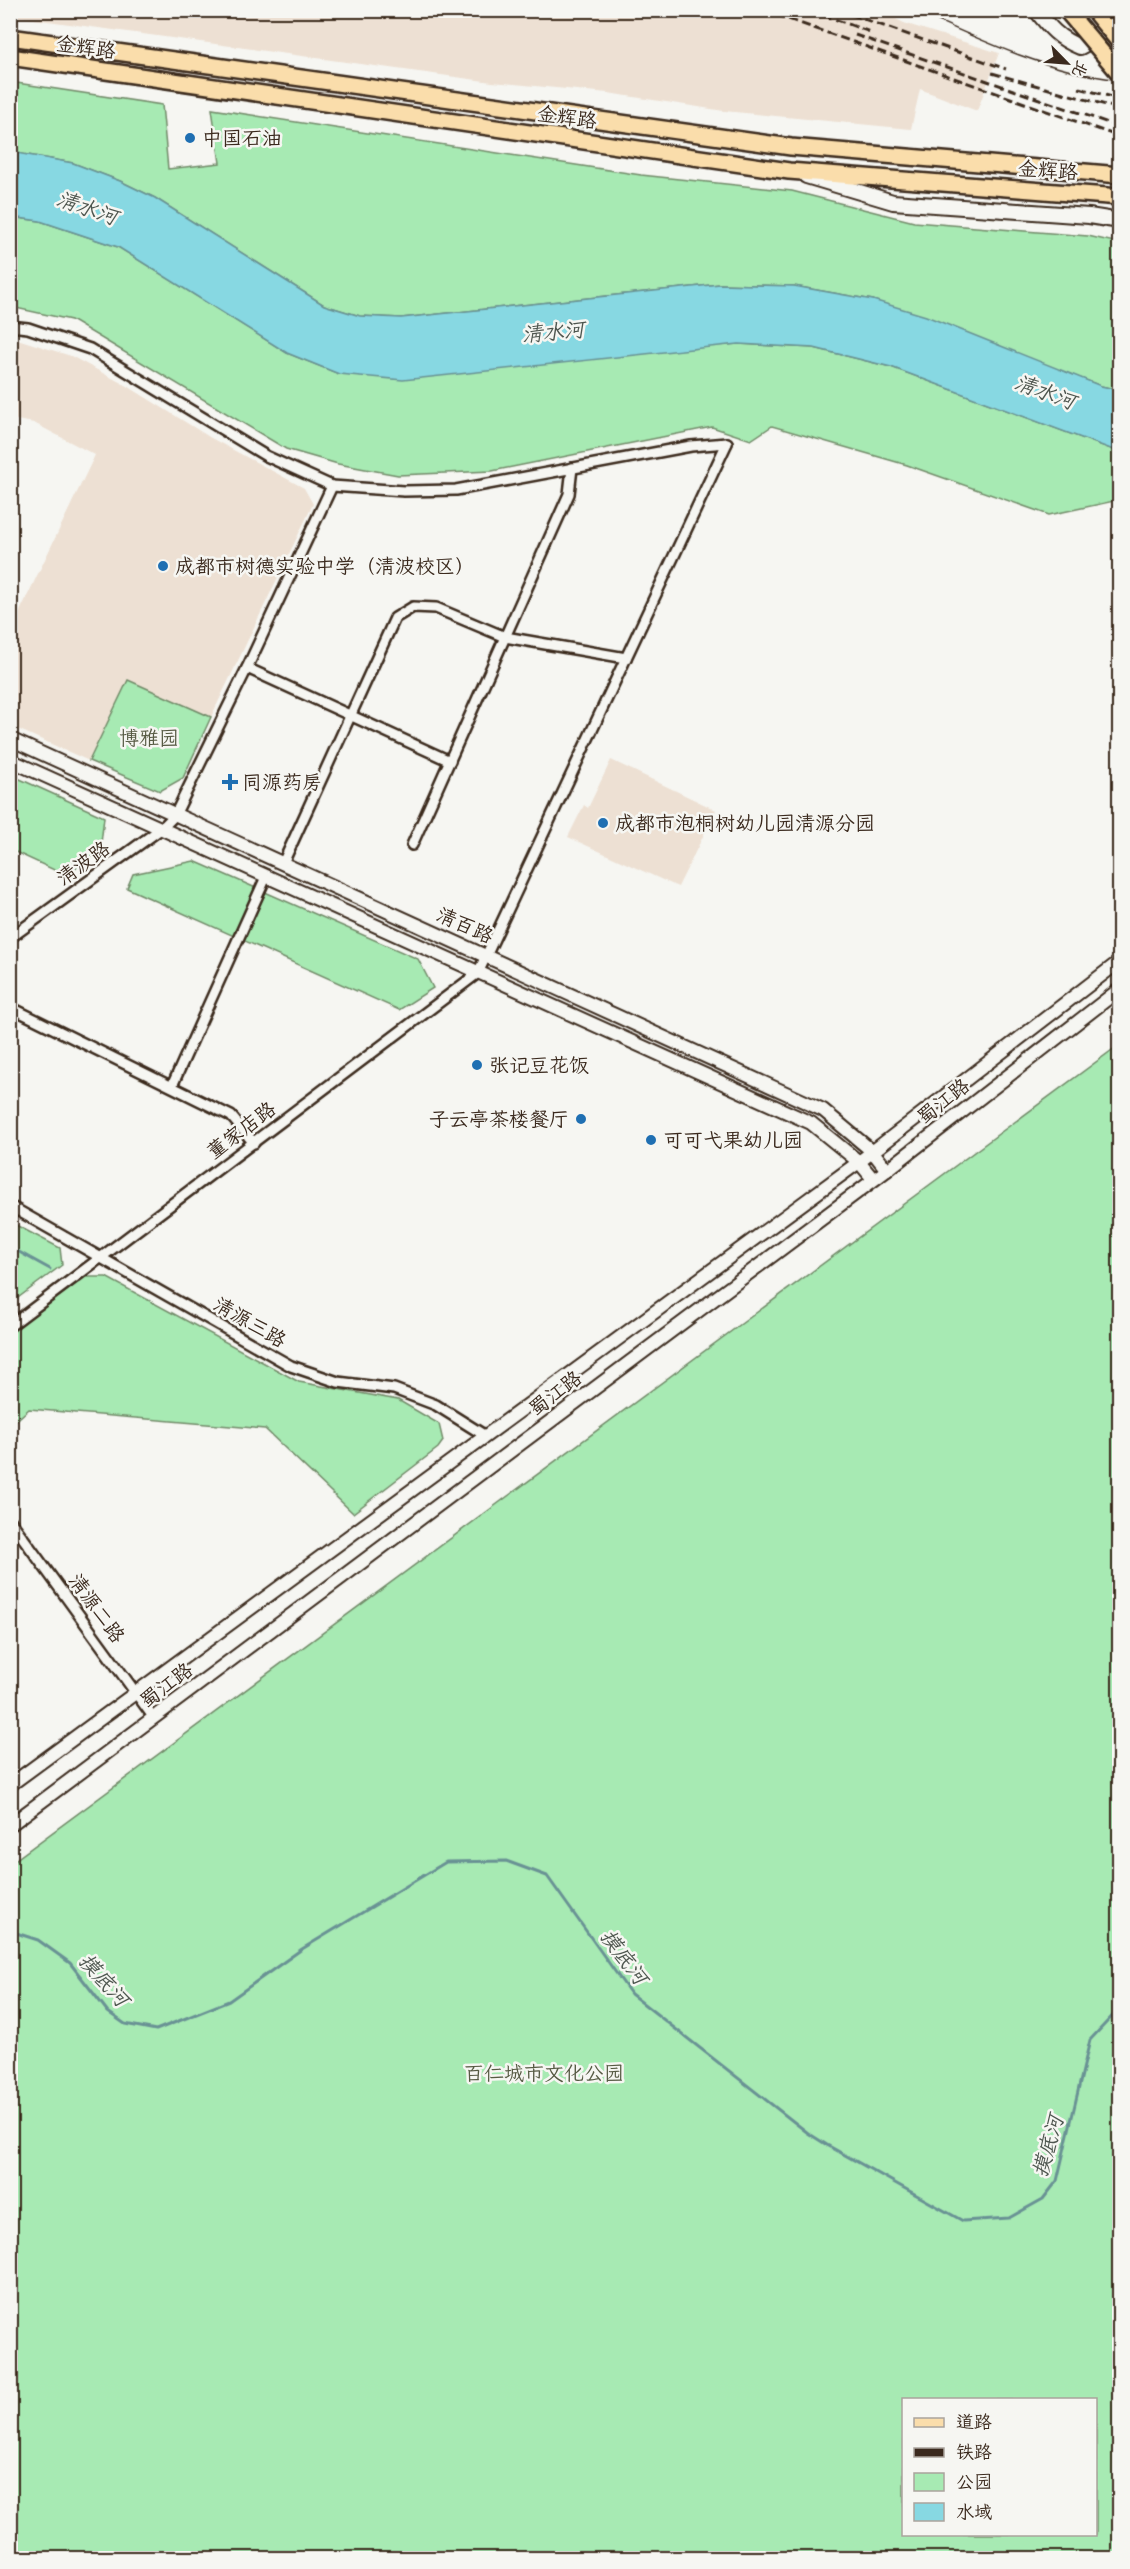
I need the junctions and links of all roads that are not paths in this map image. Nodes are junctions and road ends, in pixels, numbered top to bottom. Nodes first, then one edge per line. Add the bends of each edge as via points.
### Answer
1 (1036, 10) edge
2 (1066, 10) edge
3 (1093, 10) edge
4 (1102, 10) edge
5 (10, 37) edge
6 (1119, 43) edge
7 (10, 57) edge
8 (1119, 74) edge
9 (789, 171) junction
10 (1119, 175) edge
11 (1119, 197) edge
12 (1119, 221) edge
13 (10, 326) edge
14 (572, 468) junction
15 (332, 486) junction
16 (505, 637) junction
17 (626, 658) junction
18 (247, 668) junction
19 (351, 715) junction
20 (10, 739) edge
21 (10, 760) edge
22 (450, 761) junction
23 (175, 815) junction
24 (162, 828) junction
25 (412, 845) dead end
26 (283, 863) junction
27 (266, 877) junction
28 (10, 938) edge
29 (487, 956) junction
30 (1119, 961) edge
31 (478, 973) junction
32 (1119, 989) edge
33 (10, 1007) edge
34 (172, 1086) junction
35 (254, 1143) junction
36 (873, 1152) junction
37 (859, 1162) junction
38 (887, 1170) junction
39 (873, 1179) junction
40 (10, 1206) edge
41 (102, 1258) junction
42 (10, 1326) edge
43 (484, 1435) junction
44 (10, 1520) edge
45 (136, 1692) junction
46 (154, 1718) junction
47 (10, 1785) edge
48 (10, 1825) edge

1 - 4 main road via 1050,30 1080,47 1097,39 1106,20
2 - 8 main road, bridge
3 - 6 main road, bridge
5 - 10 main road, 金辉路 via 791,147
7 - 9 main road, 金辉路
9 - 11 main road, 金辉路
9 - 12 main road via 894,202
13 - 15 street via 28,328 90,349 266,456
14 - 15 street via 456,489 404,491
14 - 16 street via 569,494
14 - 17 street, 董家店路 via 727,443
15 - 18 street, 清波路
16 - 17 street
16 - 19 street via 436,608 414,607 395,618
16 - 22 street
17 - 29 street, 董家店路
18 - 19 street
18 - 23 street, 清波路
19 - 22 street
19 - 26 street
20 - 23 street, 清百路
21 - 24 street, 清百路
22 - 25 street
23 - 24 street, 清波路
23 - 26 street, 清百路
24 - 27 street, 清百路
24 - 28 street, 清波路
26 - 29 street, 清百路
27 - 31 street, 清百路
27 - 34 street
29 - 31 street, 董家店路
29 - 36 street, 清百路 via 822,1110
30 - 36 street, 蜀江路
31 - 35 street, 董家店路
31 - 37 street, 清百路 via 811,1123
32 - 38 street, 蜀江路
33 - 34 street
34 - 35 street via 231,1116
35 - 41 street, 董家店路
36 - 37 street, 蜀江路
36 - 38 street, 清百路
37 - 39 street, 清百路
37 - 43 street, 蜀江路
38 - 39 street, 蜀江路
39 - 46 street, 蜀江路
40 - 41 street, 清源三路
41 - 42 street, 董家店路
41 - 43 street, 清源三路 via 291,1366 338,1382 394,1389 436,1405
43 - 45 street, 蜀江路
44 - 45 street, 清源二路
45 - 46 street, 清源二路
45 - 47 street, 蜀江路
46 - 48 street, 蜀江路

